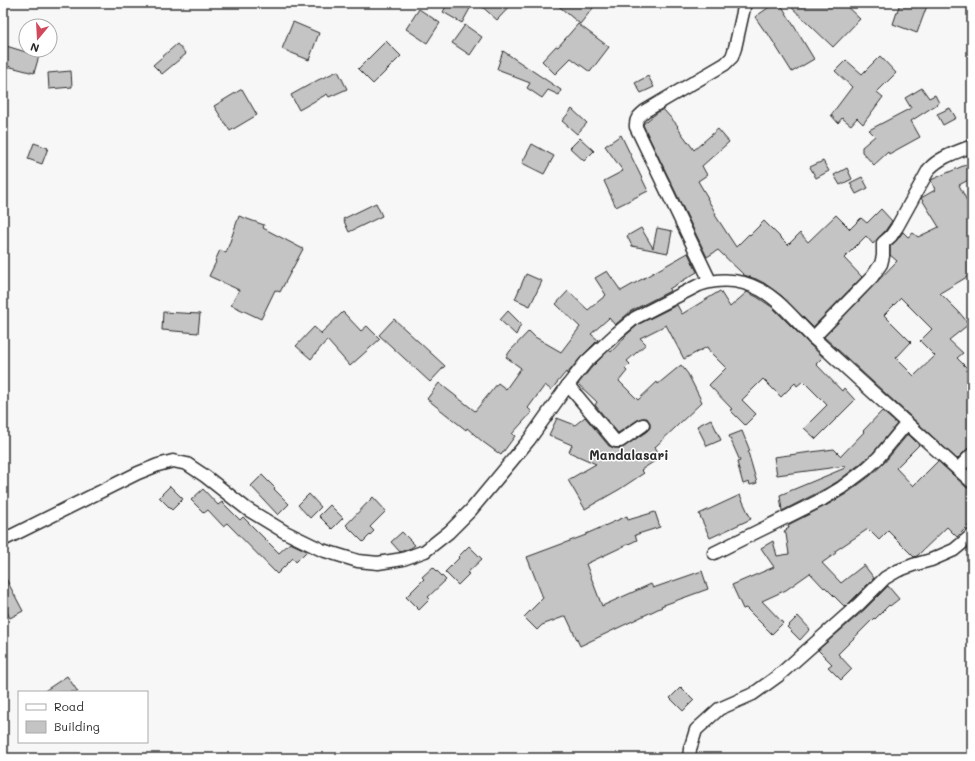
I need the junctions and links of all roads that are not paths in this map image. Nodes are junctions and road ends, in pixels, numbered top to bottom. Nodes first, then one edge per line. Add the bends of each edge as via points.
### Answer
1 (745, 3) edge
2 (972, 146) edge
3 (710, 281) junction
4 (813, 338) junction
5 (568, 385) junction
6 (907, 423) junction
7 (642, 425) dead end
8 (972, 454) edge
9 (958, 469) junction
10 (972, 482) edge
11 (972, 535) edge
12 (3, 540) edge
13 (714, 553) dead end
14 (689, 758) edge

1 - 3 street via 732,57 725,64 645,111 638,116 635,123
2 - 4 street via 942,158 928,169 897,227 883,242 882,264
3 - 4 street via 742,282 760,289 775,299
3 - 5 street via 635,318 586,362
4 - 6 street
5 - 7 street via 615,441 620,442
5 - 12 street via 529,440 471,510 426,551 403,560 378,563 358,561 322,550 247,509 187,464 173,461 138,473
6 - 9 street
6 - 13 street via 878,458 841,488
8 - 9 street
9 - 10 street
11 - 14 street via 954,550 897,570 885,578 778,676 753,694 719,709 696,730

